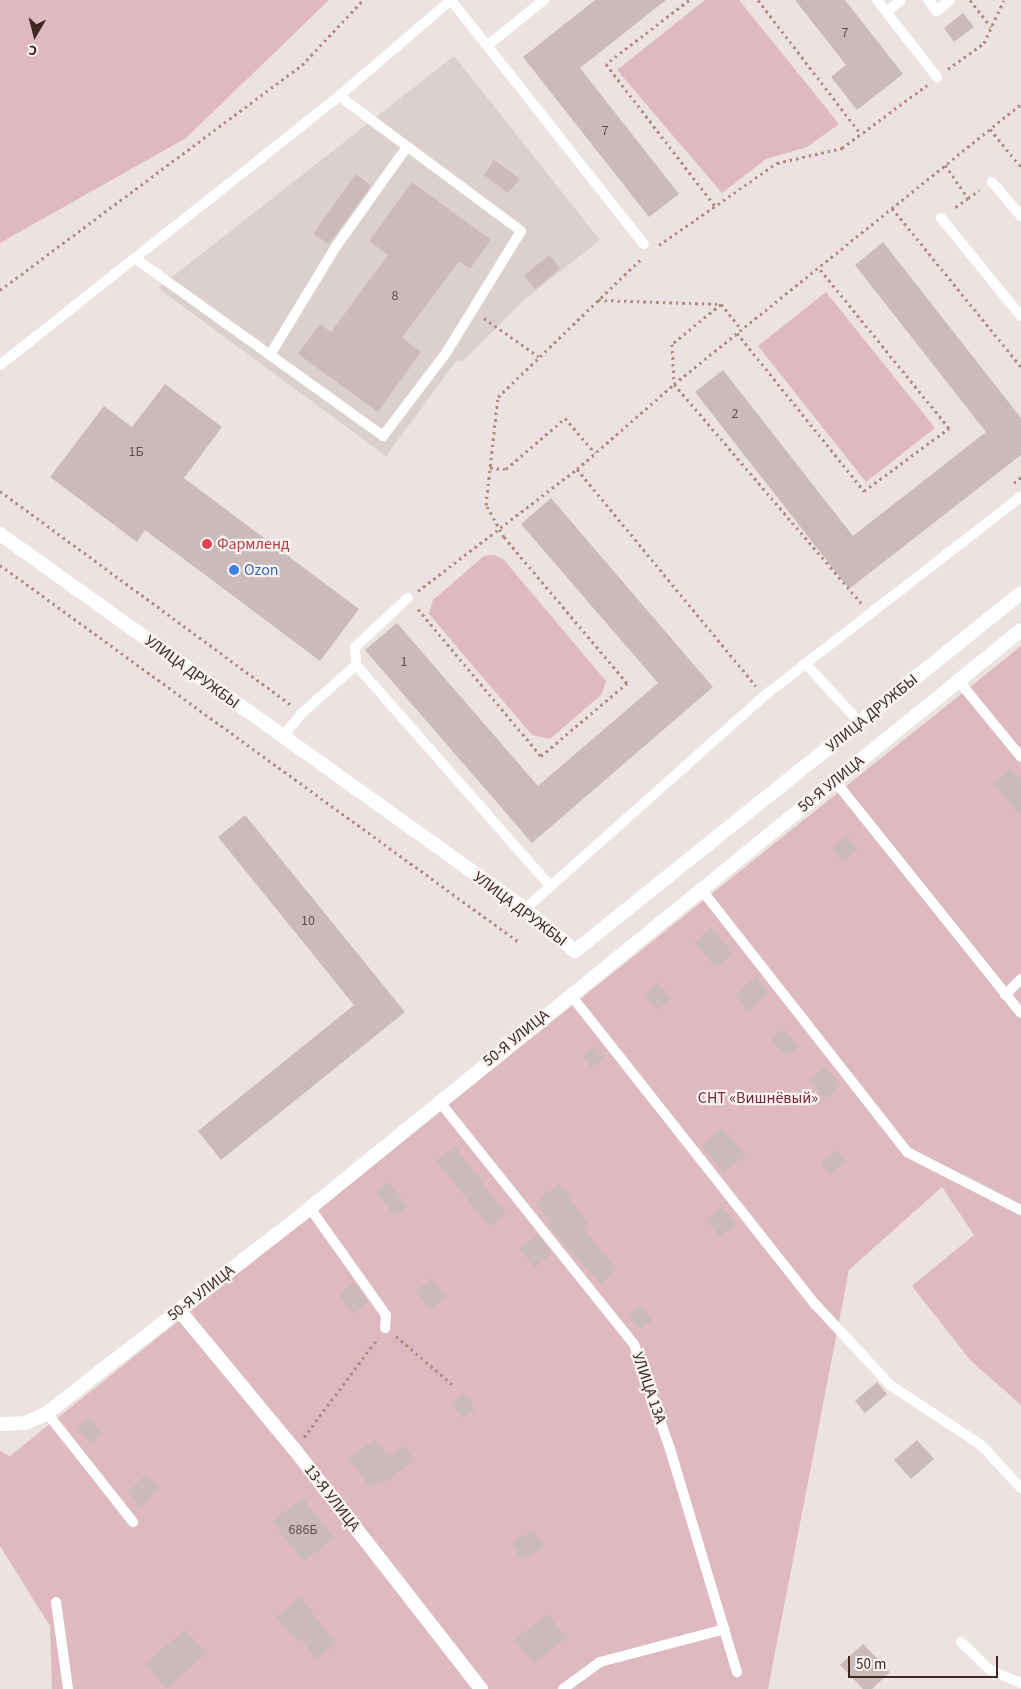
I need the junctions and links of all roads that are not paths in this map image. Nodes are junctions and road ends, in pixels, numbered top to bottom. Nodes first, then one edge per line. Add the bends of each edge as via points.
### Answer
1 (451, 0) edge
2 (544, 0) edge
3 (877, 0) edge
4 (901, 0) edge
5 (928, 0) edge
6 (950, 0) edge
7 (887, 12) junction
8 (488, 45) junction
9 (937, 77) road end
10 (338, 96) junction
11 (407, 147) junction
12 (992, 182) dead end
13 (1021, 216) edge
14 (940, 218) road end
15 (647, 248) road end
16 (136, 259) junction
17 (1021, 316) edge
18 (270, 355) junction
19 (0, 365) edge
20 (1021, 497) edge
21 (0, 534) edge
22 (1021, 593) edge
23 (408, 598) road end
24 (1021, 630) edge
25 (804, 663) junction
26 (356, 664) junction
27 (957, 678) junction
28 (860, 723) junction
29 (282, 737) junction
30 (1021, 757) edge
31 (836, 781) junction
32 (549, 885) junction
33 (701, 889) junction
34 (525, 909) junction
35 (1021, 979) edge
36 (570, 994) junction
37 (1005, 995) junction
38 (1021, 1013) edge
39 (439, 1101) junction
40 (310, 1208) junction
41 (1021, 1210) edge
42 (179, 1310) junction
43 (385, 1328) road end
44 (47, 1413) junction
45 (0, 1424) edge
46 (1021, 1488) edge
47 (134, 1522) dead end
48 (56, 1602) dead end
49 (725, 1630) junction
50 (961, 1642) dead end
51 (737, 1672) dead end
52 (1021, 1683) edge
53 (68, 1689) edge
54 (481, 1689) edge
55 (564, 1689) edge

1 - 8 lane
1 - 10 lane
2 - 8 lane
3 - 7 lane
4 - 7 lane
5 - 6 lane via 937,11
7 - 9 lane
8 - 15 lane
10 - 11 lane
10 - 16 lane
11 - 18 lane via 337,245
11 - 18 lane via 521,231 446,353 383,436
12 - 13 lane
14 - 17 lane
16 - 18 lane
16 - 19 lane
20 - 25 lane
21 - 29 street, УЛИЦА ДРУЖБЫ
22 - 28 street, УЛИЦА ДРУЖБЫ
23 - 26 lane via 355,648
24 - 27 street, 50-Я УЛИЦА
25 - 28 lane
25 - 32 lane
26 - 29 lane via 302,713
26 - 32 lane
27 - 30 lane
27 - 31 street, 50-Я УЛИЦА
28 - 34 street, УЛИЦА ДРУЖБЫ via 575,951
29 - 34 street, УЛИЦА ДРУЖБЫ
31 - 33 street, 50-Я УЛИЦА
31 - 37 lane
32 - 34 lane
33 - 36 street, 50-Я УЛИЦА
33 - 41 lane via 907,1152
35 - 37 lane
36 - 39 street, 50-Я УЛИЦА
36 - 46 lane via 816,1304 890,1385 981,1445
37 - 38 lane
39 - 40 street, 50-Я УЛИЦА
39 - 49 lane, УЛИЦА 13А via 634,1344
40 - 42 street, 50-Я УЛИЦА
40 - 43 lane via 386,1315
42 - 44 street, 50-Я УЛИЦА
42 - 54 street, 13-Я УЛИЦА via 294,1450
44 - 45 street, 50-Я УЛИЦА via 25,1423
44 - 47 lane
48 - 53 lane
49 - 51 lane, УЛИЦА 13А
49 - 55 lane via 600,1662
50 - 52 lane via 990,1670

